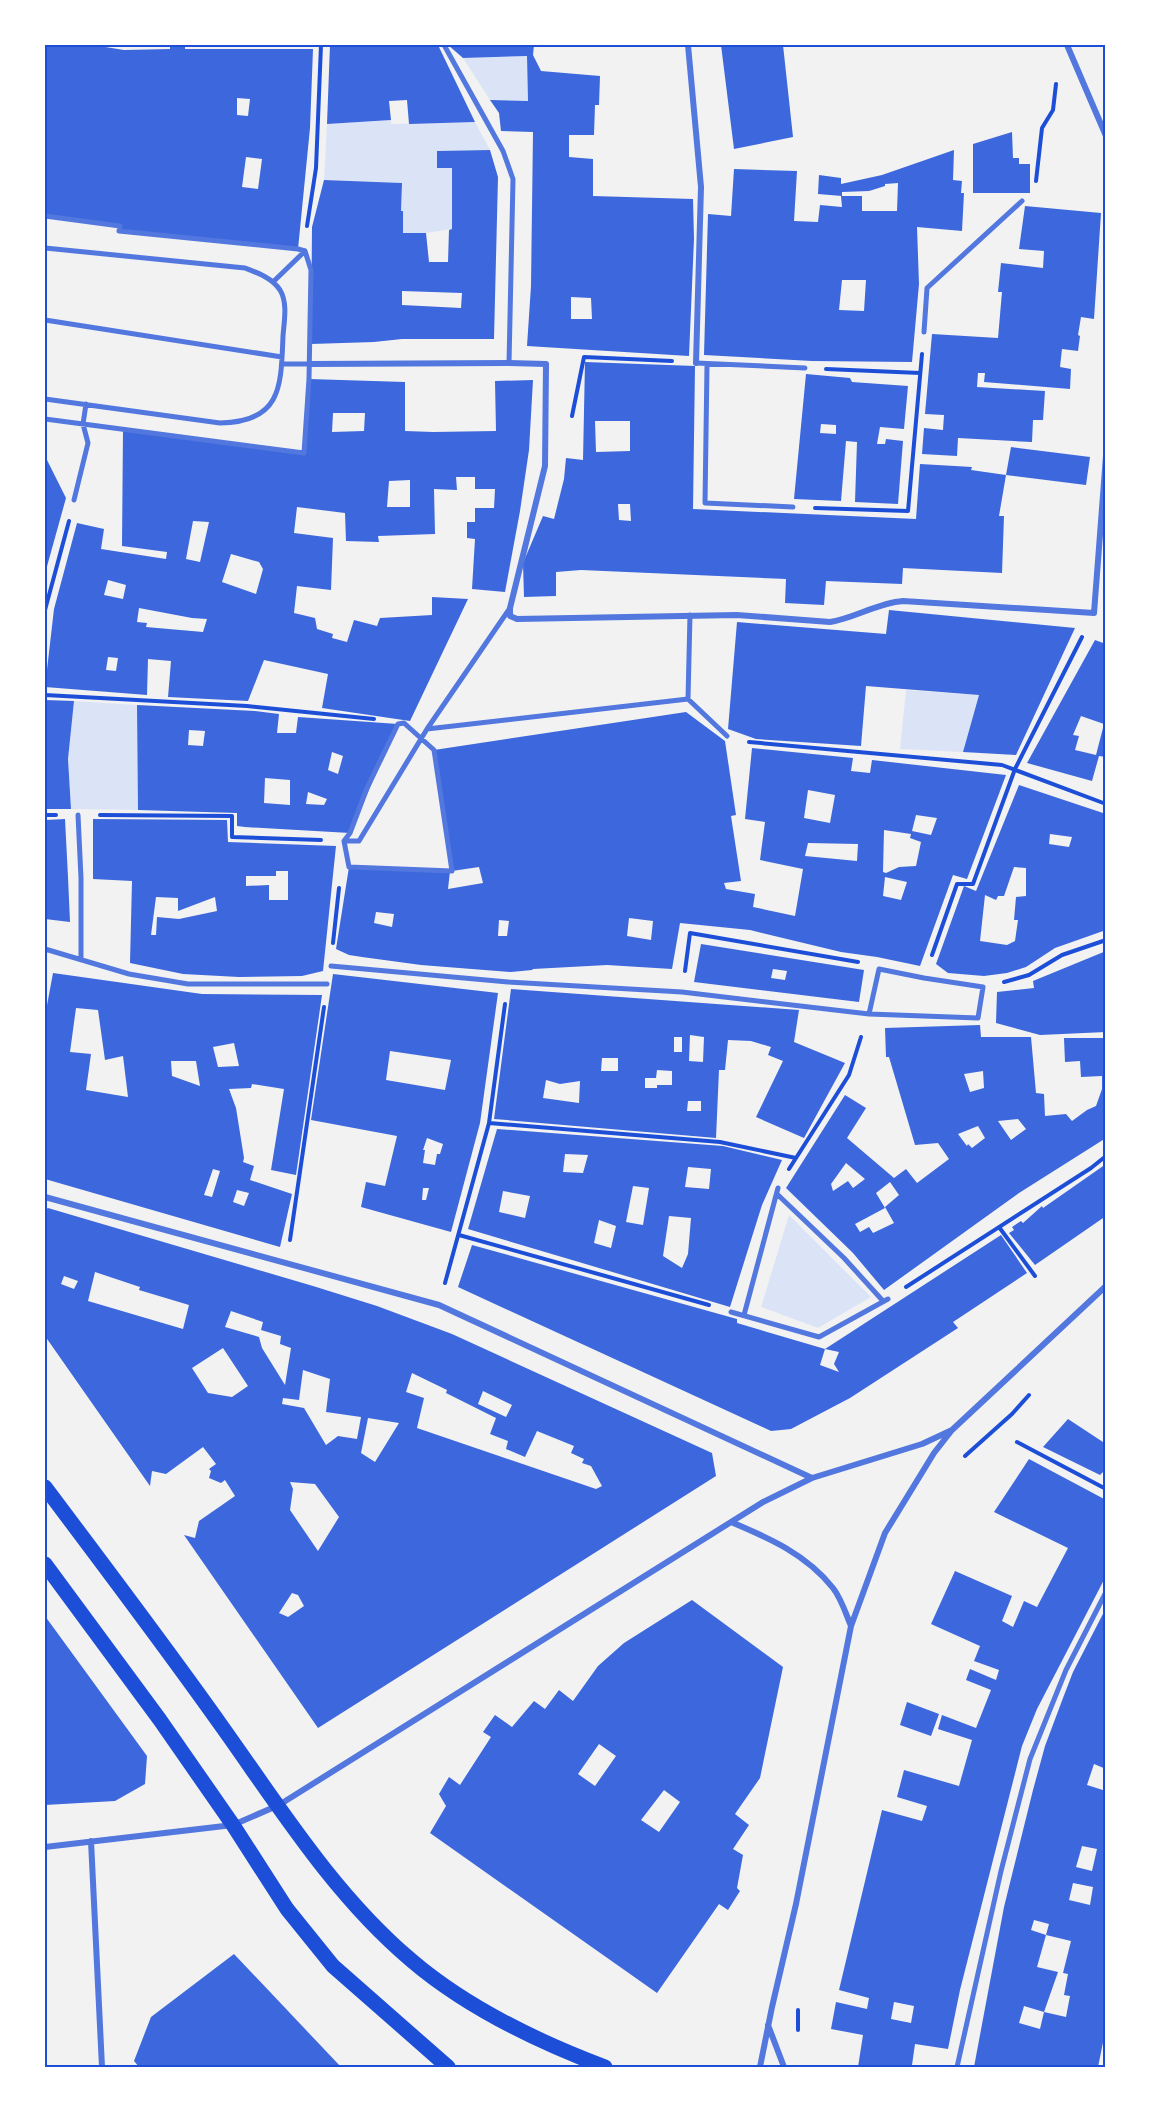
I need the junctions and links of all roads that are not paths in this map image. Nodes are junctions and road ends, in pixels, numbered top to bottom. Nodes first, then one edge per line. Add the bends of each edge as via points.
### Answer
1 (444, 45) edge
2 (688, 45) edge
3 (1067, 45) edge
4 (1106, 136) edge
5 (1022, 201) road end
6 (45, 216) edge
7 (45, 248) edge
8 (305, 251) junction
9 (273, 282) junction
10 (45, 320) edge
11 (924, 332) road end
12 (282, 357) junction
13 (509, 363) junction
14 (696, 363) joint
15 (282, 364) junction
16 (310, 364) junction
17 (707, 364) junction
18 (805, 368) road end
19 (45, 399) edge
20 (86, 404) junction
21 (45, 419) edge
22 (83, 424) junction
23 (1106, 456) edge
24 (74, 500) road end
25 (793, 507) road end
26 (510, 608) junction
27 (690, 615) junction
28 (688, 699) junction
29 (427, 729) junction
30 (727, 736) road end
31 (422, 738) junction
32 (78, 815) road end
33 (344, 841) junction
34 (45, 949) edge
35 (81, 959) junction
36 (331, 966) road end
37 (327, 984) road end
38 (869, 1014) junction
39 (45, 1197) edge
40 (1106, 1286) edge
41 (731, 1312) road end
42 (744, 1316) junction
43 (952, 1430) junction
44 (812, 1479) junction
45 (45, 1487) edge
46 (731, 1522) junction
47 (45, 1564) edge
48 (1106, 1592) edge
49 (851, 1626) junction
50 (279, 1805) junction
51 (233, 1825) junction
52 (91, 1841) junction
53 (45, 1846) edge
54 (768, 2025) junction
55 (102, 2067) edge
56 (448, 2067) edge
57 (605, 2067) edge
58 (760, 2067) edge
59 (784, 2067) edge
60 (957, 2067) edge

1 - 13 street via 503,151 513,179
2 - 14 street via 701,187
3 - 4 street
5 - 11 street via 927,288
6 - 8 street via 120,226 119,231
7 - 9 street via 245,268
8 - 9 street
8 - 16 street via 311,270
9 - 12 street via 284,305
10 - 12 street
12 - 15 street
13 - 16 street
13 - 26 street via 546,364 544,466
14 - 17 street
15 - 16 street
15 - 20 street via 278,392 268,406 257,416 239,423
16 - 22 street via 304,453
17 - 18 street
17 - 25 street via 705,503
19 - 20 street
20 - 22 street
21 - 22 street
22 - 24 street via 88,444
23 - 27 street via 1095,613 903,601 887,602 830,622
26 - 27 street via 510,616 517,618
26 - 29 street
27 - 28 street
28 - 29 street
28 - 30 street
29 - 31 street
31 - 33 street via 359,841
31 - 33 street via 404,723 398,724
31 - 33 street via 434,750 452,872 349,867
32 - 35 street
34 - 35 street
35 - 37 street via 129,974 188,984
36 - 38 street via 682,992
38 - 38 street via 879,969 983,987 978,1018
39 - 44 street via 439,1305
40 - 43 street
41 - 42 street
42 - 42 street via 819,1337 886,1300 777,1191
43 - 44 street via 922,1444
43 - 49 street via 885,1533
44 - 46 street
45 - 50 main road
46 - 49 street via 774,1540 807,1562 834,1589
46 - 50 street
47 - 51 main road
48 - 60 street via 1066,1670 1030,1759
49 - 54 street
50 - 51 street
50 - 57 main road via 332,1877 413,1962 519,2031
51 - 52 street
51 - 56 main road via 287,1909 333,1966
52 - 53 street
52 - 55 street
54 - 58 street
54 - 59 street

